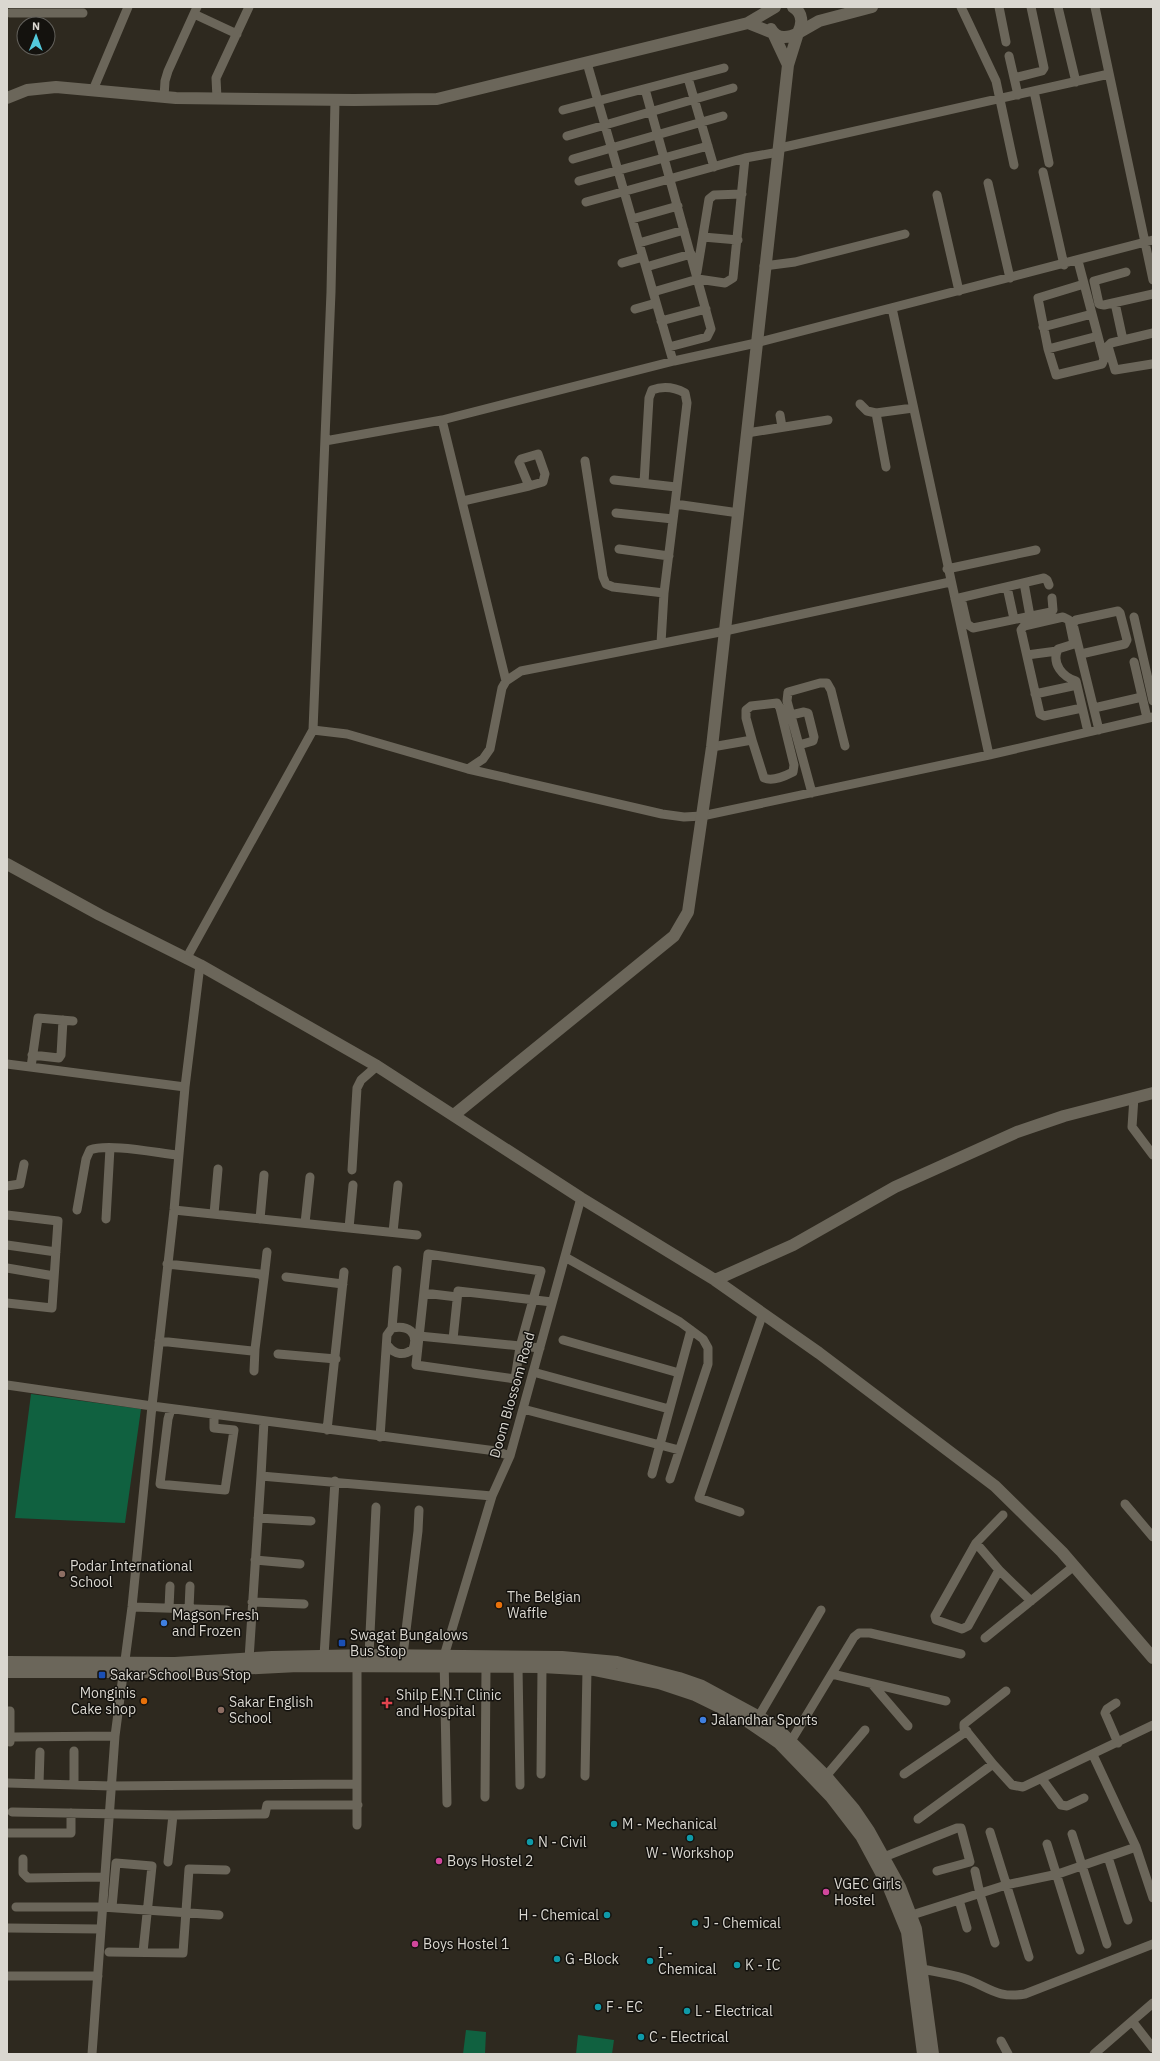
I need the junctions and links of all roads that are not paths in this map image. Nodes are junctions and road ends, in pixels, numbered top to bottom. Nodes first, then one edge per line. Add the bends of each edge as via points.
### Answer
1 (128, 7) edge
2 (249, 7) edge
3 (775, 7) edge
4 (872, 7) edge
5 (961, 7) edge
6 (999, 7) edge
7 (1032, 7) edge
8 (1058, 7) edge
9 (1095, 7) edge
10 (195, 10) edge
11 (797, 10) edge
12 (83, 13) dead end
13 (10, 14) edge
14 (819, 21) junction
15 (748, 23) junction
16 (773, 33) junction
17 (798, 33) junction
18 (237, 34) junction
19 (1006, 42) dead end
20 (1009, 56) dead end
21 (586, 63) junction
22 (788, 65) junction
23 (724, 68) dead end
24 (1109, 74) junction
25 (688, 78) junction
26 (1014, 78) junction
27 (1076, 82) junction
28 (733, 88) dead end
29 (645, 89) junction
30 (93, 90) junction
31 (1034, 91) junction
32 (1018, 95) junction
33 (164, 97) junction
34 (7, 98) edge
35 (217, 98) junction
36 (695, 99) junction
37 (1000, 99) junction
38 (335, 100) junction
39 (598, 101) junction
40 (563, 110) dead end
41 (652, 112) junction
42 (723, 116) dead end
43 (701, 122) junction
44 (604, 125) junction
45 (658, 134) junction
46 (567, 136) dead end
47 (708, 146) junction
48 (611, 147) junction
49 (780, 150) junction
50 (665, 158) junction
51 (745, 158) junction
52 (573, 159) dead end
53 (1049, 162) dead end
54 (1014, 165) dead end
55 (714, 167) junction
56 (618, 170) junction
57 (1043, 172) dead end
58 (671, 179) junction
59 (579, 181) dead end
60 (988, 183) dead end
61 (624, 192) junction
62 (742, 194) junction
63 (937, 195) dead end
64 (586, 202) dead end
65 (678, 206) junction
66 (632, 219) junction
67 (684, 230) junction
68 (905, 234) dead end
69 (703, 237) junction
70 (738, 240) junction
71 (1149, 241) edge
72 (638, 243) junction
73 (691, 254) junction
74 (643, 257) junction
75 (1078, 261) junction
76 (622, 264) dead end
77 (1064, 264) junction
78 (764, 266) junction
79 (646, 268) junction
80 (1126, 272) dead end
81 (697, 277) junction
82 (1010, 278) junction
83 (1153, 280) edge
84 (1084, 284) junction
85 (960, 291) junction
86 (653, 292) junction
87 (1153, 294) edge
88 (656, 303) junction
89 (1115, 303) junction
90 (706, 308) junction
91 (892, 308) junction
92 (635, 309) dead end
93 (1092, 314) junction
94 (661, 321) junction
95 (1043, 327) junction
96 (1153, 333) edge
97 (1098, 336) junction
98 (1123, 340) junction
99 (756, 343) junction
100 (669, 347) junction
101 (1048, 349) junction
102 (673, 361) junction
103 (1152, 364) edge
104 (860, 404) dead end
105 (913, 408) junction
106 (876, 413) junction
107 (780, 415) dead end
108 (442, 420) junction
109 (828, 420) dead end
110 (782, 427) junction
111 (747, 433) junction
112 (325, 441) junction
113 (585, 461) dead end
114 (886, 467) dead end
115 (614, 480) dead end
116 (644, 483) junction
117 (529, 486) dead end
118 (676, 487) junction
119 (463, 501) junction
120 (674, 504) junction
121 (616, 513) dead end
122 (739, 513) junction
123 (673, 519) junction
124 (619, 550) dead end
125 (1036, 550) dead end
126 (669, 556) junction
127 (947, 569) junction
128 (950, 582) junction
129 (1024, 583) junction
130 (1049, 585) dead end
131 (1007, 587) junction
132 (664, 593) junction
133 (957, 598) junction
134 (1052, 598) dead end
135 (1030, 616) junction
136 (1134, 617) dead end
137 (1014, 619) junction
138 (725, 631) junction
139 (661, 643) junction
140 (1057, 651) junction
141 (1081, 654) junction
142 (1027, 655) junction
143 (1134, 662) dead end
144 (506, 681) junction
145 (1077, 685) junction
146 (1035, 694) junction
147 (1142, 697) junction
148 (1153, 701) edge
149 (1082, 708) junction
150 (1094, 708) junction
151 (791, 715) junction
152 (1150, 718) edge
153 (313, 730) junction
154 (1099, 730) junction
155 (1088, 732) junction
156 (752, 740) junction
157 (799, 745) junction
158 (845, 746) dead end
159 (712, 747) junction
160 (989, 756) junction
161 (468, 768) junction
162 (812, 793) junction
163 (702, 816) junction
164 (7, 864) edge
165 (186, 959) junction
166 (200, 965) junction
167 (63, 1020) junction
168 (73, 1021) dead end
169 (32, 1056) junction
170 (7, 1064) edge
171 (377, 1066) junction
172 (31, 1067) junction
173 (185, 1087) junction
174 (1153, 1093) edge
175 (1134, 1097) junction
176 (454, 1115) junction
177 (110, 1148) junction
178 (1153, 1154) edge
179 (178, 1155) junction
180 (24, 1164) dead end
181 (218, 1169) dead end
182 (352, 1170) dead end
183 (264, 1175) dead end
184 (310, 1177) dead end
185 (353, 1185) dead end
186 (398, 1185) dead end
187 (7, 1186) edge
188 (581, 1198) junction
189 (76, 1210) dead end
190 (174, 1210) junction
191 (214, 1214) junction
192 (7, 1215) edge
193 (260, 1218) junction
194 (106, 1219) dead end
195 (305, 1223) junction
196 (349, 1228) junction
197 (393, 1232) junction
198 (417, 1235) dead end
199 (7, 1244) edge
200 (56, 1252) junction
201 (267, 1252) dead end
202 (565, 1257) junction
203 (167, 1264) junction
204 (7, 1268) edge
205 (397, 1270) dead end
206 (344, 1272) dead end
207 (54, 1276) junction
208 (286, 1277) dead end
209 (264, 1278) junction
210 (715, 1280) junction
211 (343, 1284) junction
212 (424, 1293) junction
213 (457, 1298) junction
214 (533, 1300) junction
215 (552, 1302) junction
216 (7, 1303) edge
217 (763, 1313) junction
218 (392, 1328) junction
219 (691, 1330) junction
220 (419, 1336) junction
221 (453, 1339) junction
222 (563, 1340) dead end
223 (159, 1341) junction
224 (388, 1346) junction
225 (520, 1347) junction
226 (540, 1348) junction
227 (256, 1349) junction
228 (278, 1354) dead end
229 (336, 1359) junction
230 (254, 1370) dead end
231 (533, 1372) junction
232 (679, 1373) junction
233 (7, 1385) edge
234 (152, 1406) junction
235 (172, 1409) junction
236 (523, 1409) junction
237 (669, 1409) junction
238 (214, 1415) junction
239 (264, 1421) junction
240 (327, 1430) junction
241 (380, 1437) junction
242 (659, 1446) junction
243 (679, 1450) junction
244 (510, 1456) junction
245 (652, 1474) dead end
246 (261, 1476) junction
247 (670, 1479) dead end
248 (335, 1481) junction
249 (492, 1496) junction
250 (1126, 1504) dead end
251 (376, 1507) dead end
252 (418, 1510) dead end
253 (740, 1512) dead end
254 (1003, 1515) dead end
255 (258, 1518) junction
256 (311, 1521) dead end
257 (1153, 1537) edge
258 (976, 1543) junction
259 (255, 1560) junction
260 (300, 1564) dead end
261 (1074, 1566) junction
262 (999, 1570) junction
263 (170, 1586) dead end
264 (190, 1586) dead end
265 (1031, 1601) junction
266 (252, 1602) junction
267 (304, 1604) dead end
268 (132, 1607) junction
269 (169, 1608) junction
270 (189, 1609) junction
271 (227, 1610) dead end
272 (821, 1610) dead end
273 (985, 1638) dead end
274 (961, 1654) dead end
275 (369, 1655) junction
276 (1152, 1655) edge
277 (324, 1656) junction
278 (403, 1656) junction
279 (445, 1661) junction
280 (7, 1662) edge
281 (357, 1662) junction
282 (249, 1663) junction
283 (592, 1666) junction
284 (124, 1667) junction
285 (486, 1667) junction
286 (518, 1667) junction
287 (542, 1667) junction
288 (7, 1672) edge
289 (832, 1674) junction
290 (872, 1684) junction
291 (1006, 1691) dead end
292 (946, 1701) dead end
293 (1116, 1703) dead end
294 (7, 1711) edge
295 (760, 1721) junction
296 (1153, 1725) edge
297 (908, 1726) dead end
298 (865, 1730) dead end
299 (967, 1731) junction
300 (115, 1736) junction
301 (791, 1741) junction
302 (1118, 1743) junction
303 (74, 1751) dead end
304 (40, 1752) dead end
305 (1093, 1755) junction
306 (993, 1764) junction
307 (541, 1774) dead end
308 (904, 1774) dead end
309 (585, 1776) dead end
310 (826, 1776) junction
311 (1042, 1779) junction
312 (8, 1783) dead end
313 (39, 1784) junction
314 (357, 1784) junction
315 (74, 1785) junction
316 (520, 1785) dead end
317 (111, 1786) junction
318 (485, 1797) dead end
319 (1084, 1798) dead end
320 (448, 1803) dead end
321 (358, 1805) junction
322 (12, 1812) dead end
323 (72, 1813) junction
324 (109, 1814) junction
325 (173, 1815) junction
326 (918, 1819) dead end
327 (358, 1825) dead end
328 (990, 1832) dead end
329 (8, 1833) dead end
330 (865, 1834) junction
331 (1072, 1834) dead end
332 (1047, 1844) dead end
333 (1136, 1846) junction
334 (884, 1856) junction
335 (1108, 1857) junction
336 (23, 1859) dead end
337 (168, 1862) dead end
338 (1083, 1866) junction
339 (226, 1870) dead end
340 (937, 1871) dead end
341 (975, 1871) dead end
342 (1058, 1874) junction
343 (104, 1877) junction
344 (1006, 1884) junction
345 (980, 1894) junction
346 (1153, 1898) edge
347 (959, 1900) junction
348 (16, 1907) dead end
349 (102, 1907) junction
350 (112, 1907) junction
351 (148, 1910) junction
352 (186, 1912) junction
353 (219, 1915) dead end
354 (912, 1915) junction
355 (1128, 1920) dead end
356 (7, 1928) edge
357 (967, 1928) dead end
358 (100, 1929) junction
359 (912, 1930) junction
360 (995, 1943) dead end
361 (1106, 1944) dead end
362 (1153, 1944) edge
363 (1080, 1950) dead end
364 (109, 1952) dead end
365 (143, 1952) junction
366 (1029, 1958) dead end
367 (922, 1969) junction
368 (7, 1976) edge
369 (98, 1976) junction
370 (1153, 2003) edge
371 (1132, 2021) junction
372 (1001, 2041) dead end
373 (1153, 2048) edge
374 (92, 2054) edge
375 (923, 2054) edge
376 (933, 2054) edge
377 (1008, 2054) edge
378 (1094, 2054) edge

1 - 30 street
2 - 18 street
3 - 15 street
3 - 16 street via 769,23
4 - 14 street
5 - 37 street via 996,81
6 - 19 street
7 - 26 street via 1044,68 1042,71
8 - 27 street
9 - 24 street
10 - 18 street
10 - 33 street via 168,71
11 - 14 street
11 - 17 street via 802,23
12 - 13 street
14 - 17 street
15 - 16 street
15 - 21 street
16 - 17 street via 788,37
16 - 22 street
17 - 22 street
18 - 35 street via 216,78
20 - 26 street
21 - 38 street via 437,99
21 - 39 street
22 - 49 street
23 - 25 street
24 - 27 street
24 - 71 street
25 - 29 street
25 - 36 street
26 - 32 street
27 - 31 street
28 - 36 street
29 - 39 street
29 - 41 street
30 - 33 street
30 - 34 street via 40,88
31 - 32 street
31 - 53 street
32 - 37 street
33 - 35 street
35 - 38 street
36 - 41 street
36 - 43 street
37 - 49 street
37 - 54 street
38 - 112 street
39 - 40 street
39 - 44 street
41 - 44 street
41 - 45 street
42 - 43 street
43 - 45 street
43 - 47 street
44 - 46 street
44 - 48 street
45 - 48 street
45 - 50 street
47 - 50 street
47 - 55 street
48 - 52 street
48 - 56 street
49 - 51 street
49 - 78 street
50 - 56 street
50 - 58 street
51 - 55 street
51 - 62 street
55 - 58 street
56 - 59 street
56 - 61 street
57 - 77 street
58 - 61 street
58 - 65 street
60 - 82 street
61 - 64 street
61 - 66 street
62 - 69 street via 714,195 709,199
62 - 70 street
63 - 85 street
65 - 66 street
65 - 67 street
66 - 72 street
67 - 72 street
67 - 73 street
68 - 78 street via 795,262
69 - 70 street
69 - 81 street
70 - 81 street via 735,270 731,280 725,283
71 - 75 street
71 - 83 street
72 - 74 street
73 - 79 street
73 - 81 street
74 - 76 street
74 - 79 street
75 - 77 street
75 - 84 street
77 - 82 street
78 - 99 street
79 - 86 street
80 - 89 street via 1094,281 1099,304
81 - 86 street
81 - 90 street
82 - 85 street
84 - 93 street
84 - 95 street via 1038,298
85 - 91 street
86 - 88 street
87 - 89 street
88 - 92 street
88 - 94 street
89 - 98 street
90 - 94 street
90 - 100 street via 711,328 707,337
91 - 99 street
91 - 105 street
93 - 95 street
93 - 97 street
94 - 100 street
95 - 101 street
96 - 98 street
97 - 101 street
97 - 101 street via 1104,359 1102,364 1058,375 1054,373
98 - 103 street via 1108,346 1115,370
99 - 102 street
99 - 111 street
100 - 102 street
102 - 108 street
104 - 106 street via 867,411
105 - 106 street
105 - 127 street
106 - 114 street
107 - 110 street
108 - 112 street
108 - 119 street
109 - 110 street
110 - 111 street
111 - 122 street
112 - 153 street
113 - 132 street via 606,584
115 - 116 street
116 - 118 street
116 - 118 street via 649,398 652,390 677,388 685,393 687,403
117 - 119 street
118 - 120 street
119 - 144 street
120 - 122 street
120 - 123 street
121 - 123 street
122 - 138 street
123 - 126 street
124 - 126 street
125 - 127 street
126 - 132 street
127 - 128 street
128 - 133 street
128 - 138 street
129 - 130 street via 1044,578
129 - 131 street
129 - 135 street
131 - 133 street
131 - 137 street
132 - 139 street
133 - 137 street via 967,624 973,628
133 - 160 street
134 - 135 street via 1051,612
135 - 137 street
136 - 148 street
138 - 139 street
138 - 159 street
139 - 144 street via 521,672
140 - 142 street
140 - 142 street via 1061,647 1074,644 1069,620 1063,617 1024,626 1021,630
140 - 145 street via 1060,672 1076,681
141 - 141 street via 1074,622 1120,612 1127,640 1125,644
141 - 150 street
142 - 146 street
143 - 147 street
144 - 161 street via 490,749
145 - 146 street
145 - 149 street
146 - 149 street via 1042,716
147 - 150 street
147 - 152 street
149 - 155 street
150 - 154 street
151 - 157 street
151 - 157 street via 808,713 813,740
151 - 158 street via 787,701 788,692 820,683 826,684 831,690
152 - 154 street
153 - 161 street via 347,734
153 - 165 street
154 - 155 street
155 - 160 street
156 - 156 street via 746,710 751,706 777,703 794,765 793,772 768,780 764,778
156 - 159 street
157 - 162 street
159 - 163 street
160 - 162 street
161 - 163 street via 662,814
162 - 163 street
163 - 176 street via 688,912 674,936
164 - 165 street
165 - 166 street
166 - 171 street
166 - 173 street
167 - 168 street
167 - 169 street via 38,1018
167 - 169 street via 62,1055 59,1058
169 - 172 street
170 - 172 street
171 - 176 street
171 - 182 street via 361,1080 357,1088
172 - 173 street
173 - 179 street
174 - 175 street
175 - 178 street via 1132,1127
175 - 210 street via 1017,1132 895,1187 793,1245
176 - 188 street
177 - 179 street
177 - 189 street via 90,1150
177 - 194 street
179 - 190 street
180 - 187 street via 20,1184
181 - 191 street
183 - 193 street
184 - 195 street
185 - 196 street
186 - 197 street
188 - 202 street, Doom Blossom Road
188 - 210 street
190 - 191 street
190 - 203 street
191 - 193 street
192 - 200 street via 58,1221
193 - 195 street
195 - 196 street
196 - 197 street
197 - 198 street
199 - 200 street
200 - 207 street
201 - 209 street
202 - 215 street, Doom Blossom Road
202 - 219 street
203 - 209 street via 260,1274
203 - 223 street
204 - 207 street
205 - 218 street
206 - 211 street
207 - 216 street via 52,1308
208 - 211 street
209 - 227 street
210 - 217 street
211 - 229 street
212 - 213 street
212 - 214 street via 428,1254 541,1271
212 - 220 street
213 - 214 street via 458,1291
213 - 221 street
214 - 215 street
214 - 225 street
215 - 226 street, Doom Blossom Road
217 - 253 street via 699,1498
217 - 261 street via 995,1486
218 - 224 street via 388,1335
218 - 224 street via 402,1326 411,1330 416,1339 415,1344 413,1349 404,1354 394,1352
219 - 232 street
219 - 243 street via 706,1344 708,1364
220 - 221 street
220 - 225 street via 416,1365 515,1379
221 - 225 street
222 - 232 street
223 - 227 street via 252,1351
223 - 234 street
224 - 241 street
225 - 226 street
226 - 231 street, Doom Blossom Road
227 - 230 street
228 - 229 street
229 - 240 street
231 - 236 street, Doom Blossom Road
231 - 237 street
232 - 237 street
233 - 234 street
234 - 235 street
234 - 268 street
235 - 238 street
235 - 238 street via 168,1419 160,1484 225,1490 234,1430 214,1428
236 - 242 street
236 - 244 street, Doom Blossom Road
237 - 242 street
238 - 239 street
239 - 240 street
239 - 246 street
240 - 241 street
241 - 244 street via 496,1451
242 - 243 street
242 - 245 street
243 - 247 street
244 - 249 street, Doom Blossom Road
246 - 248 street
246 - 255 street
248 - 249 street
248 - 277 street
249 - 279 street, Doom Blossom Road
250 - 257 street
251 - 275 street
252 - 278 street via 418,1531
254 - 258 street
255 - 256 street
255 - 259 street
258 - 262 street
258 - 262 street via 935,1616 936,1620 962,1629 968,1626
259 - 260 street
259 - 266 street
261 - 265 street
261 - 276 street
262 - 265 street
263 - 269 street
264 - 270 street
265 - 273 street
266 - 267 street
266 - 282 street
268 - 269 street
268 - 284 street
269 - 270 street
270 - 271 street
272 - 295 street
274 - 289 street via 863,1632 854,1637
275 - 278 street
275 - 281 street
277 - 281 street
277 - 282 street
278 - 279 street
279 - 281 street
279 - 283 street via 562,1657
279 - 285 street
279 - 320 street, Doom Blossom Road
280 - 284 street
281 - 282 street via 298,1666
281 - 314 street
282 - 284 street via 175,1663
283 - 287 street
283 - 295 street via 618,1662 679,1678 715,1692
283 - 309 street
284 - 288 street
284 - 300 street
285 - 286 street
285 - 318 street
286 - 287 street
286 - 316 street
287 - 307 street
289 - 290 street
289 - 301 street
290 - 292 street
290 - 297 street
291 - 299 street via 966,1721 964,1728
293 - 302 street via 1105,1713
294 - 300 street via 10,1711 12,1739
295 - 301 street
295 - 330 street
296 - 302 street
298 - 310 street
299 - 306 street
299 - 308 street
300 - 317 street
301 - 310 street
302 - 305 street
303 - 315 street
304 - 313 street
305 - 311 street
305 - 333 street
306 - 311 street via 1012,1785 1017,1787
306 - 326 street
310 - 330 street via 854,1809
311 - 319 street via 1060,1806 1067,1806
312 - 313 street
313 - 315 street
314 - 317 street
314 - 321 street
315 - 317 street
317 - 324 street
321 - 325 street via 267,1805 266,1814
321 - 327 street
322 - 323 street
323 - 324 street
323 - 329 street via 71,1832
324 - 325 street
324 - 343 street
325 - 337 street
328 - 344 street
330 - 334 street
330 - 359 street via 889,1888
331 - 338 street
332 - 342 street
333 - 335 street
333 - 346 street
334 - 340 street via 961,1828 970,1862
334 - 354 street
335 - 338 street
335 - 355 street
336 - 343 street via 23,1873 28,1878
338 - 342 street
338 - 361 street
339 - 352 street via 190,1869
341 - 345 street
342 - 344 street
342 - 363 street
343 - 349 street
344 - 345 street
344 - 366 street
345 - 347 street
345 - 360 street
347 - 354 street
347 - 357 street
348 - 349 street
349 - 350 street
349 - 358 street
350 - 351 street
350 - 351 street via 116,1863 152,1866
351 - 352 street
351 - 365 street
352 - 353 street
352 - 365 street via 183,1953
354 - 359 street
356 - 358 street
358 - 369 street
359 - 367 street
359 - 375 street
362 - 367 street via 1025,1994 1013,1996 997,1994 964,1978
364 - 365 street
367 - 376 street
368 - 369 street
369 - 374 street
370 - 371 street
371 - 373 street
371 - 378 street
372 - 377 street

